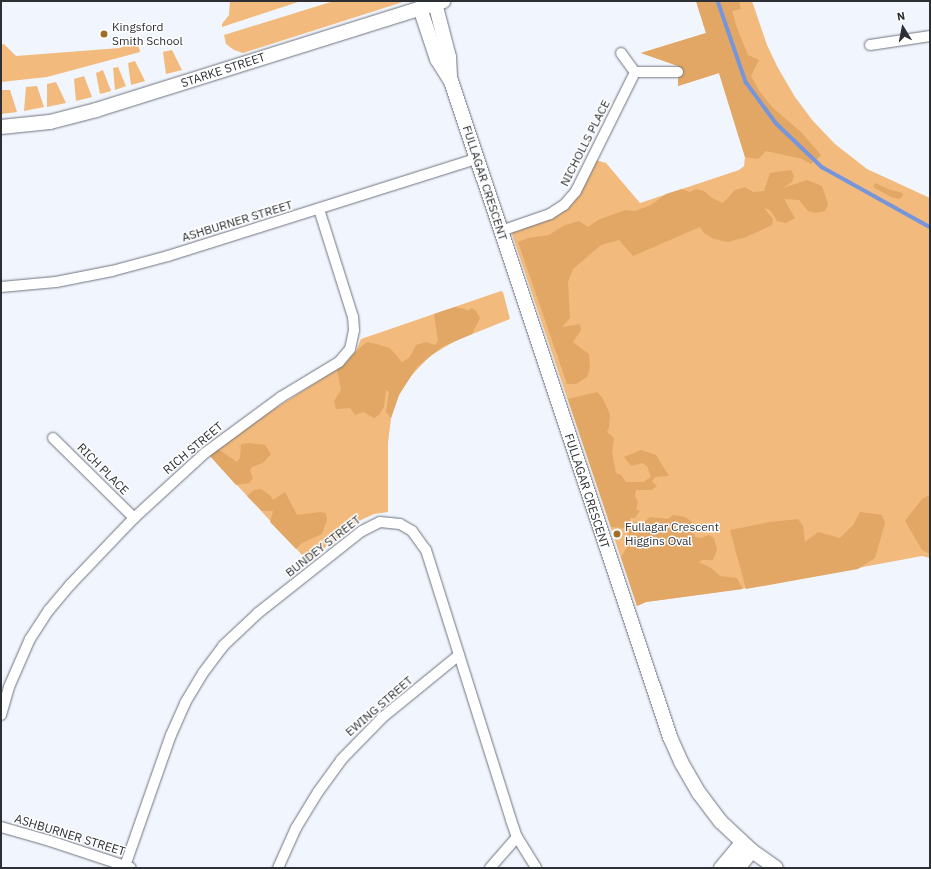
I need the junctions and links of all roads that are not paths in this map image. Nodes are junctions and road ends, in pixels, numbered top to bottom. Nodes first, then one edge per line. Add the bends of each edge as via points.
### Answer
1 (439, 2) edge
2 (420, 8) junction
3 (930, 36) edge
4 (870, 45) dead end
5 (621, 53) dead end
6 (636, 72) junction
7 (678, 72) dead end
8 (450, 81) junction
9 (1, 127) edge
10 (476, 159) junction
11 (319, 209) junction
12 (501, 231) junction
13 (1, 287) edge
14 (53, 438) dead end
15 (134, 518) junction
16 (459, 656) junction
17 (1, 715) edge
18 (1, 827) edge
19 (518, 837) junction
20 (747, 847) junction
21 (128, 867) edge
22 (278, 868) edge
23 (490, 868) edge
24 (536, 868) edge
25 (721, 868) edge
26 (738, 868) edge
27 (776, 868) edge

1 - 2 street, STARKE STREET
1 - 8 street, FULLAGAR CRESCENT via 449,57
2 - 8 street, FULLAGAR CRESCENT via 437,59
2 - 9 street, STARKE STREET via 96,110 50,122
3 - 4 street
5 - 6 street
6 - 7 street
6 - 12 street, NICHOLLS PLACE via 576,191 564,205 550,214
8 - 10 street, FULLAGAR CRESCENT
10 - 11 street, ASHBURNER STREET
10 - 12 street, FULLAGAR CRESCENT
11 - 13 street, ASHBURNER STREET via 112,271 56,282
11 - 15 street, RICH STREET via 353,317 354,330 350,349 339,362 281,397 230,434
12 - 20 street, FULLAGAR CRESCENT via 666,727 681,762 699,793 721,822
14 - 15 street, RICH PLACE
15 - 17 street, RICH STREET via 49,610 22,654
16 - 19 street, BUNDEY STREET
16 - 21 street, BUNDEY STREET via 422,543 412,532 394,522 380,522 362,530 239,630 203,673 185,703 171,734
16 - 22 street, EWING STREET via 382,717 346,755 318,792 296,828
18 - 21 street, ASHBURNER STREET
19 - 23 street
19 - 24 street, BUNDEY STREET
20 - 25 street
20 - 26 street
20 - 27 street, FULLAGAR CRESCENT

